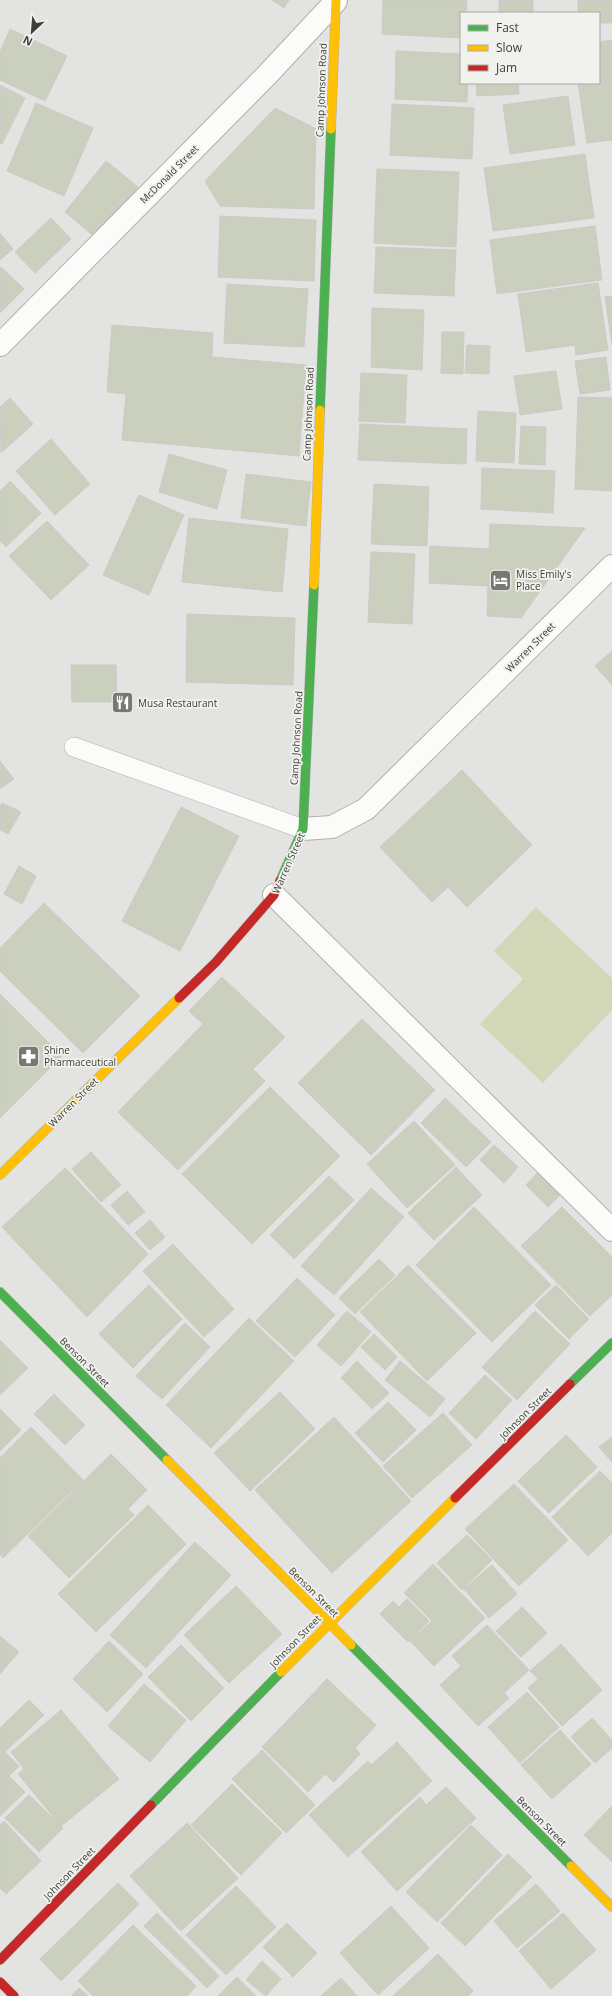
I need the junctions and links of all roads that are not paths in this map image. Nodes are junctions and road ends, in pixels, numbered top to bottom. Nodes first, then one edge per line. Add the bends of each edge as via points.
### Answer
1 (336, 0) edge
2 (0, 345) edge
3 (612, 566) edge
4 (74, 747) dead end
5 (302, 829) junction
6 (274, 895) junction
7 (0, 1175) edge
8 (612, 1230) edge
9 (0, 1292) edge
10 (612, 1343) edge
11 (328, 1622) junction
12 (612, 1907) edge
13 (0, 1960) edge
14 (0, 1982) edge
15 (14, 1996) edge

1 - 2 street, McDonald Street via 267,75
1 - 5 street, Camp Johnson Road via 308,734
3 - 5 street, Warren Street via 366,809 332,827
4 - 5 lane
5 - 6 street, Warren Street
6 - 7 street, Warren Street via 216,962
6 - 8 street
9 - 11 street, Benson Street
10 - 11 street, Johnson Street
11 - 12 street, Benson Street
11 - 13 street, Johnson Street
14 - 15 street

